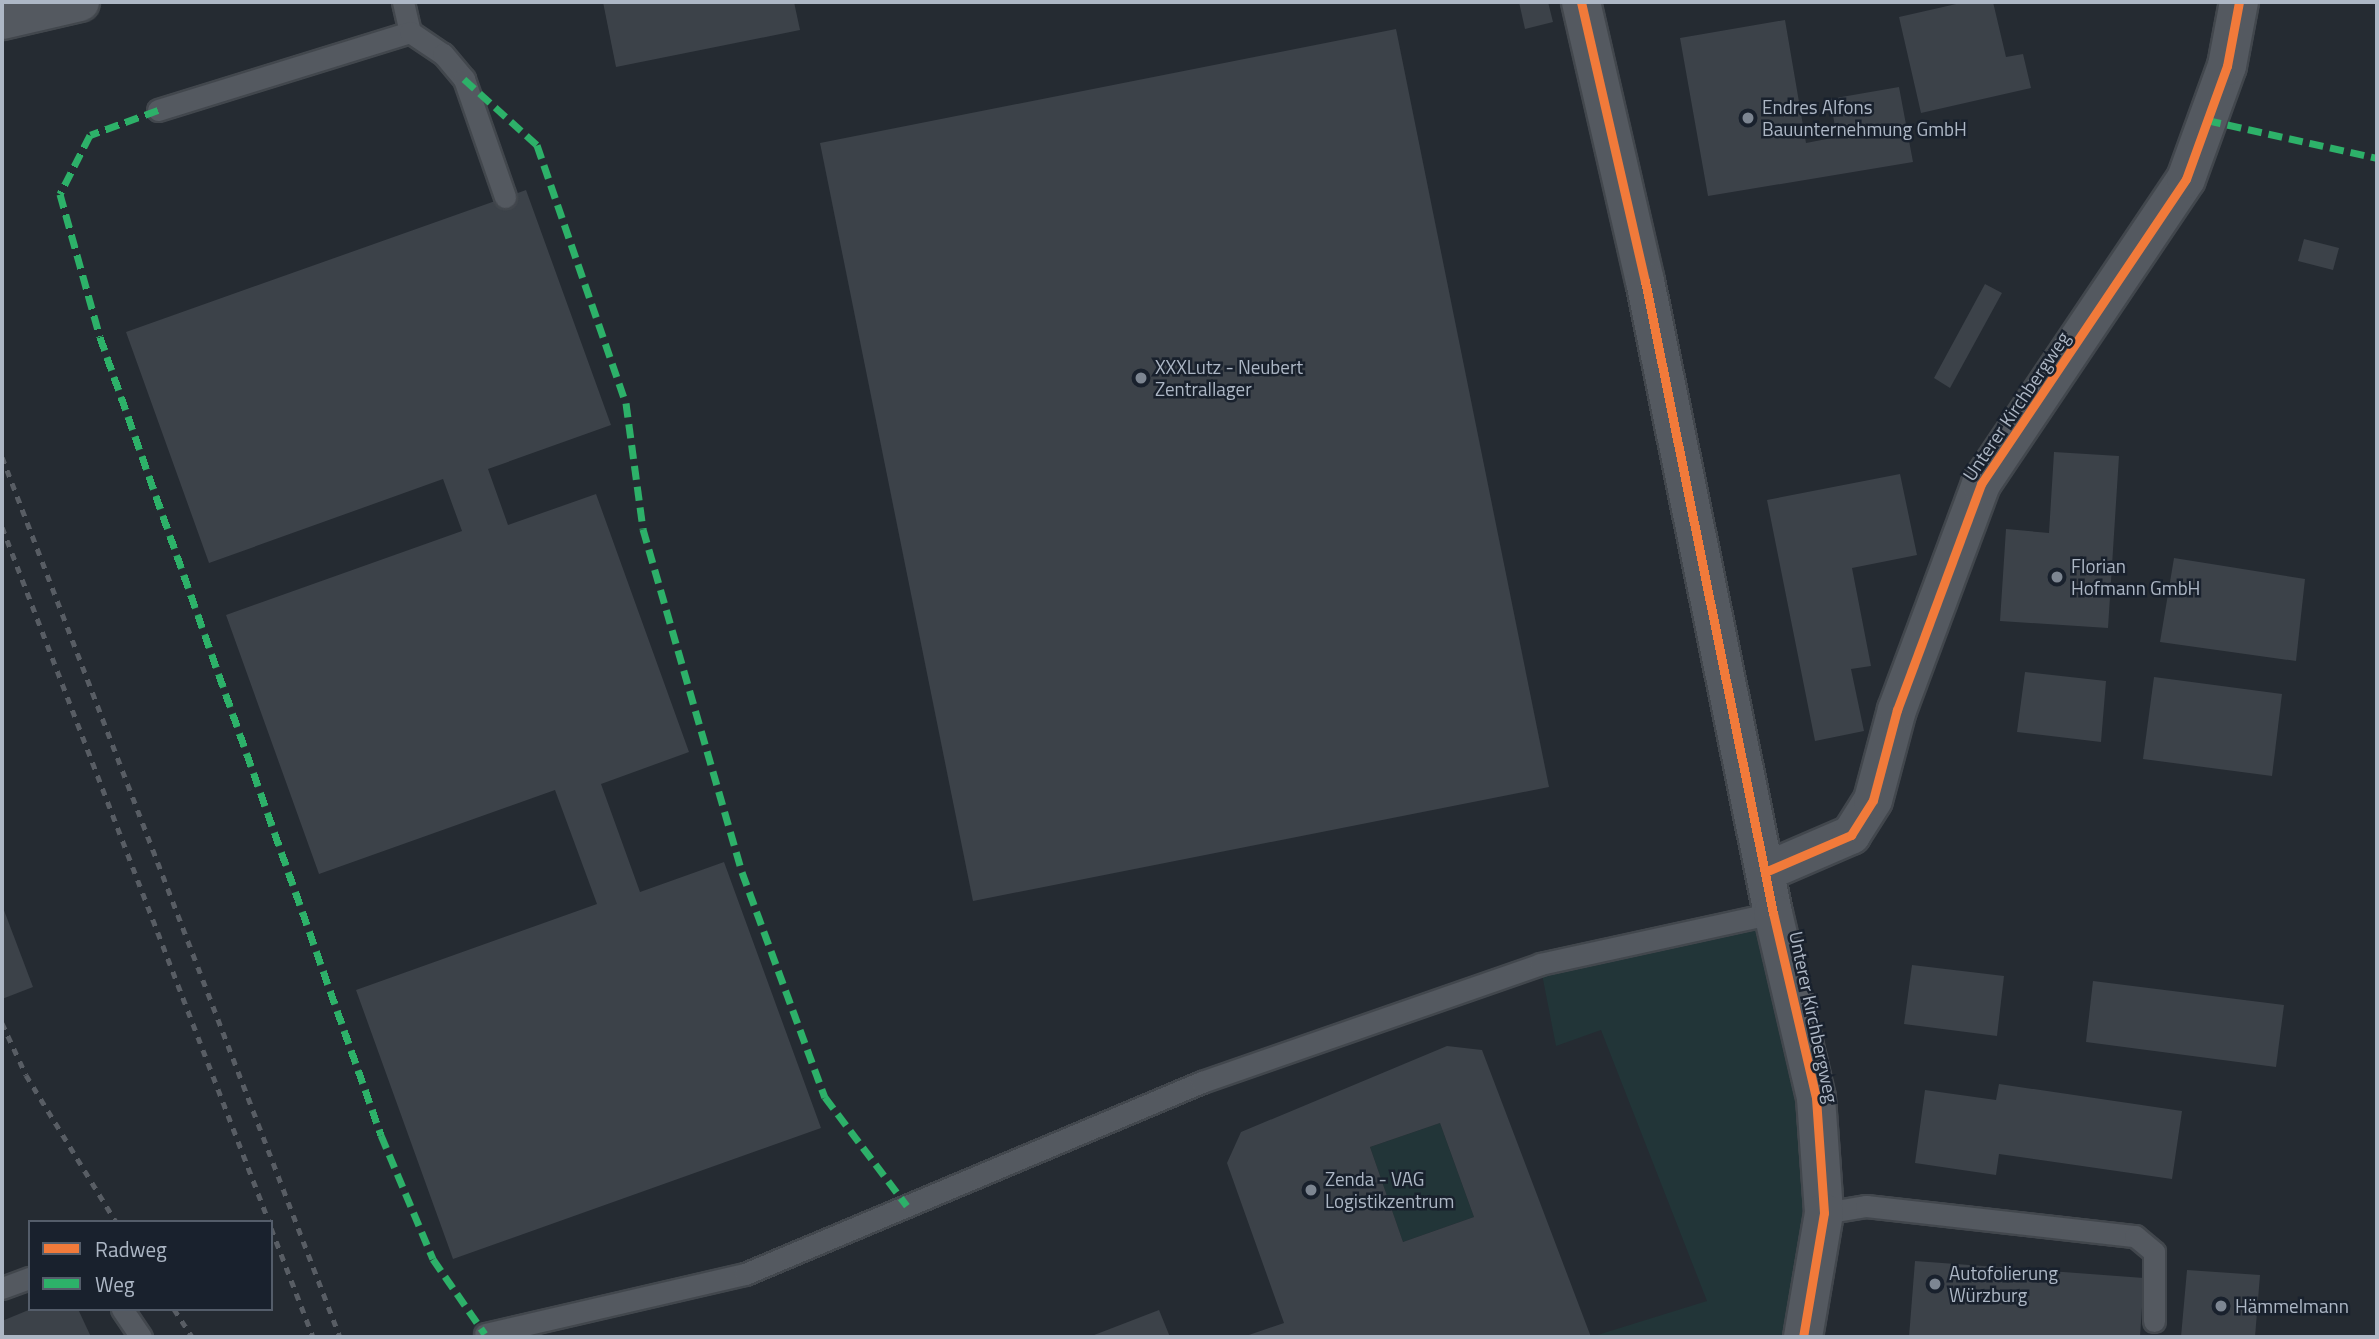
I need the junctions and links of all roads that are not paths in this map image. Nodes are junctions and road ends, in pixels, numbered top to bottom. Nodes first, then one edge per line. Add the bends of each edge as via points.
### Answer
1 (80, 2) edge
2 (403, 2) edge
3 (1581, 2) edge
4 (2239, 2) edge
5 (2, 20) edge
6 (410, 32) junction
7 (158, 110) dead end
8 (505, 197) dead end
9 (1765, 872) junction
10 (1773, 913) junction
11 (1825, 1213) junction
12 (28, 1279) edge
13 (2, 1288) edge
14 (123, 1311) edge
15 (2154, 1321) dead end
16 (485, 1334) dead end
17 (141, 1337) edge
18 (1802, 1337) edge

1 - 5 street
2 - 6 lane
3 - 9 street, Unterer Kirchbergweg via 1645,281
4 - 9 street, Unterer Kirchbergweg via 2228,66 2186,179 1982,484 1897,710 1873,800 1851,835
6 - 7 lane
6 - 8 lane via 443,54 464,79
9 - 10 street, Unterer Kirchbergweg
10 - 11 street, Unterer Kirchbergweg via 1816,1098
10 - 16 lane via 1540,964 1202,1082 745,1274
11 - 15 lane via 1866,1206 2135,1236 2154,1252
11 - 18 street, Unterer Kirchbergweg
12 - 13 lane
14 - 17 lane

